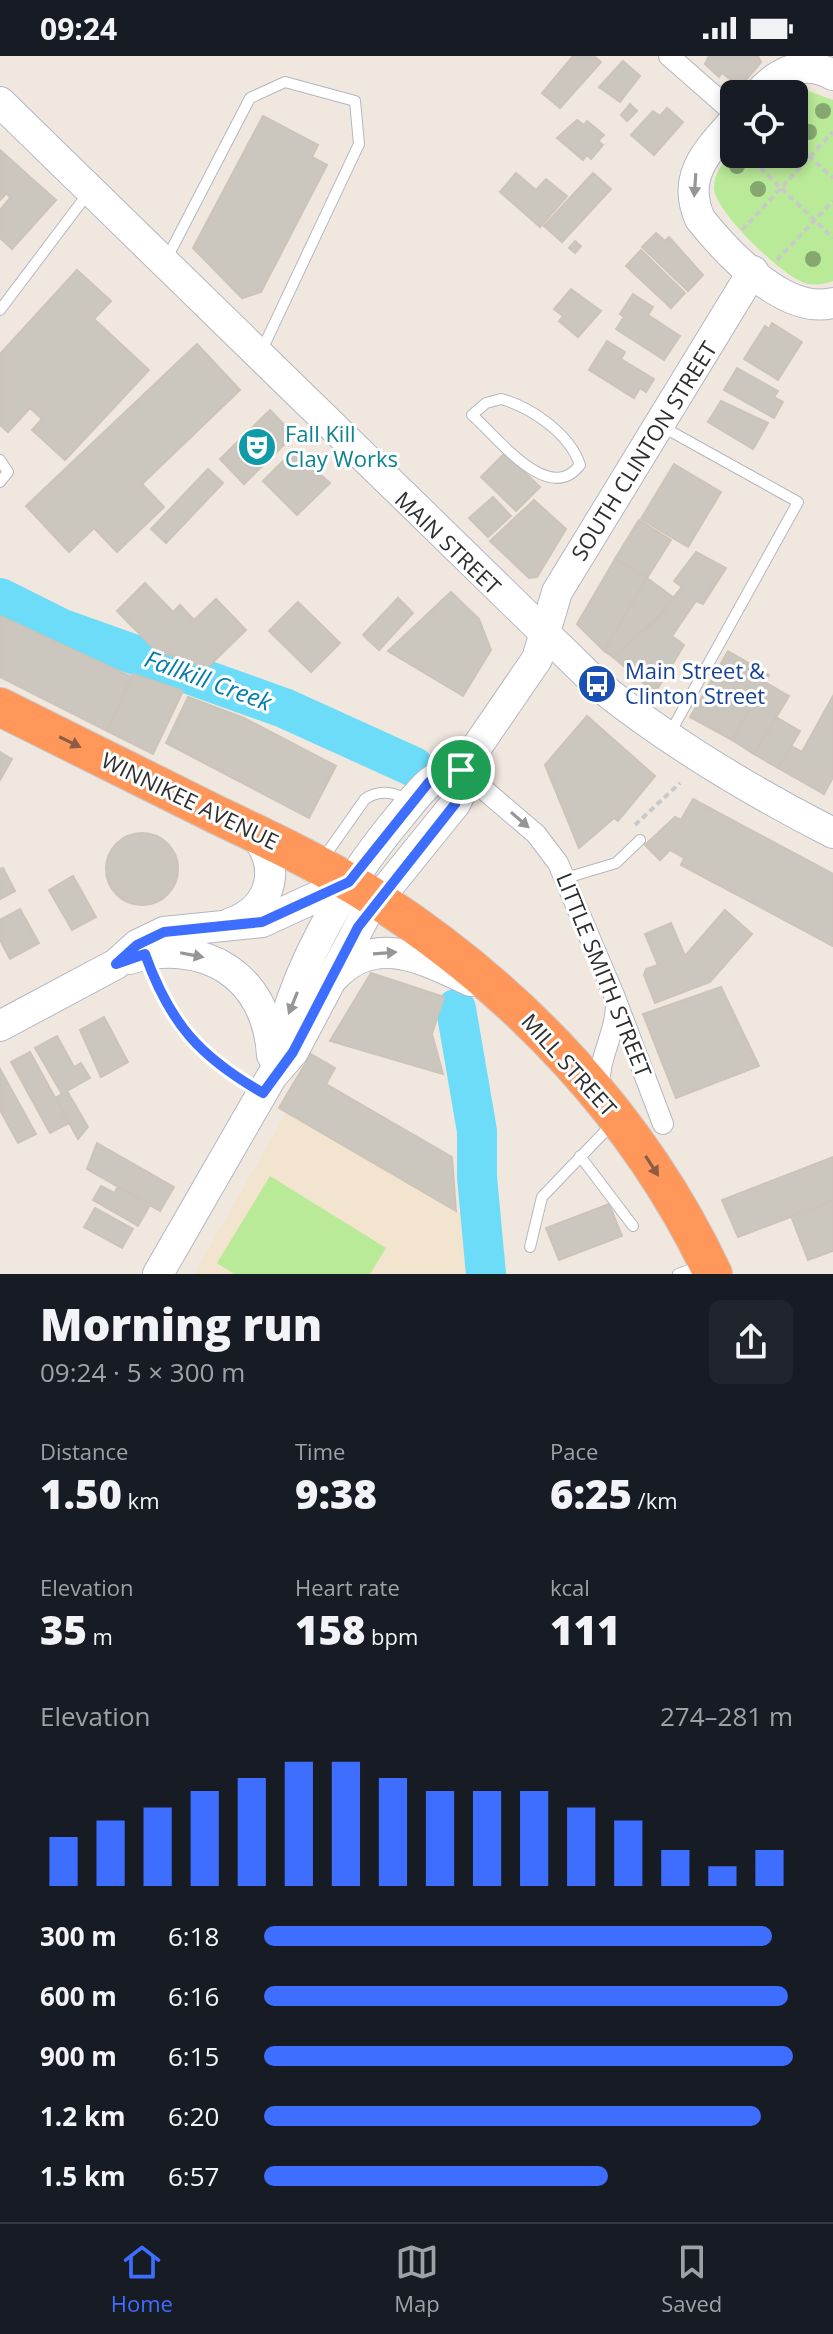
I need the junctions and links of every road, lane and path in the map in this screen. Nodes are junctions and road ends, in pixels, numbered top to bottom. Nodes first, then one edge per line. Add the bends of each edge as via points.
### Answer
1 (669, 56) edge
2 (833, 75) edge
3 (774, 80) edge
4 (720, 101) edge
5 (0, 102) edge
6 (833, 132) edge
7 (720, 138) edge
8 (810, 157) junction
9 (760, 168) edge
10 (833, 178) edge
11 (781, 188) junction
12 (90, 191) junction
13 (833, 201) edge
14 (815, 220) junction
15 (742, 230) dead end
16 (833, 238) edge
17 (164, 263) junction
18 (765, 267) junction
19 (833, 303) edge
20 (0, 310) edge
21 (259, 358) junction
22 (472, 415) joint
23 (661, 426) junction
24 (0, 460) edge
25 (0, 482) edge
26 (544, 634) junction
27 (0, 707) edge
28 (667, 738) junction
29 (461, 770) junction
30 (251, 831) junction
31 (833, 833) edge
32 (640, 840) dead end
33 (566, 878) junction
34 (348, 882) junction
35 (221, 925) junction
36 (130, 959) junction
37 (322, 992) junction
38 (614, 995) junction
39 (507, 998) junction
40 (0, 1026) edge
41 (268, 1084) junction
42 (612, 1111) junction
43 (663, 1124) dead end
44 (580, 1156) junction
45 (633, 1226) dead end
46 (530, 1247) dead end
47 (700, 1270) edge
48 (158, 1274) edge

1 - 4 street
2 - 3 street via 798,68
5 - 12 street, MAIN STREET
6 - 8 path
7 -> 18 street via 699,163 694,205 710,231
8 - 10 path
8 - 11 path
9 - 11 path
11 - 14 path
11 - 15 path
12 - 17 street, MAIN STREET
12 - 20 lane
13 - 14 path
14 - 16 path
14 - 18 path
17 - 21 street, MAIN STREET
17 - 21 lane via 250,98 285,82 355,101 359,144
18 - 19 street via 794,301
18 - 23 street, SOUTH CLINTON STREET
21 - 26 street, MAIN STREET
22 - 22 lane via 501,399 524,405 580,465 561,479 545,479
23 - 26 street, SOUTH CLINTON STREET via 557,592
23 - 28 lane via 798,502
24 - 25 lane via 8,472
26 - 28 street, MAIN STREET
26 - 29 street, SOUTH CLINTON STREET via 532,667
27 -> 30 highway, WINNIKEE AVENUE
28 - 31 street, MAIN STREET
29 -> 33 street, LITTLE SMITH STREET via 536,834
29 - 34 street via 438,775
29 - 34 street via 455,804
30 - 34 highway, WINNIKEE AVENUE
30 - 35 street via 267,855 270,885 252,913
32 - 33 lane via 616,863
33 - 38 street, LITTLE SMITH STREET
34 - 35 street via 274,918
34 - 37 street
34 - 39 highway, MILL STREET via 445,946
34 -> 41 street via 286,1019
35 - 36 street via 164,932 137,945
36 - 40 street
36 - 41 lane via 211,1062
36 -> 41 street via 191,953 237,976 264,1014 271,1043
37 -> 39 street via 348,965 385,951 426,960
37 - 41 street via 293,1052
38 - 42 street via 615,1028 599,1070
38 - 43 street, LITTLE SMITH STREET
39 - 42 highway, MILL STREET
41 - 48 street
42 - 44 lane
42 -> 47 highway, MILL STREET via 665,1186
44 - 45 lane
44 - 46 lane via 542,1197

